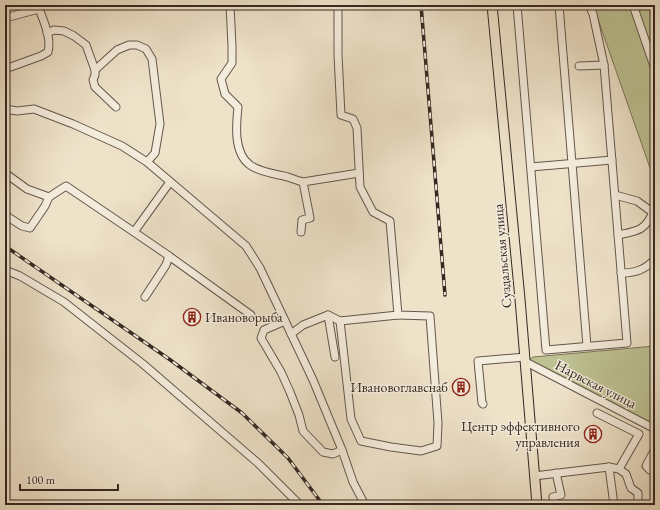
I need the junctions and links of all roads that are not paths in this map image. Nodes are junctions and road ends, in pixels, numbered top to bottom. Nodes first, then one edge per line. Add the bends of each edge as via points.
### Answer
1 (230, 5) edge
2 (338, 5) edge
3 (492, 5) edge
4 (517, 5) edge
5 (558, 5) edge
6 (589, 5) edge
7 (633, 5) edge
8 (38, 7) edge
9 (5, 18) edge
10 (47, 33) junction
11 (604, 65) junction
12 (579, 66) dead end
13 (5, 69) edge
14 (655, 69) edge
15 (95, 70) junction
16 (116, 107) dead end
17 (5, 109) edge
18 (612, 160) junction
19 (147, 162) junction
20 (572, 163) junction
21 (530, 167) junction
22 (5, 173) edge
23 (359, 173) junction
24 (170, 182) junction
25 (303, 182) junction
26 (615, 195) junction
27 (49, 197) junction
28 (654, 213) edge
29 (5, 215) edge
30 (134, 232) junction
31 (301, 232) dead end
32 (618, 235) junction
33 (169, 256) junction
34 (655, 259) edge
35 (5, 270) edge
36 (621, 273) junction
37 (144, 297) dead end
38 (251, 315) dead end
39 (328, 315) junction
40 (398, 315) junction
41 (285, 321) junction
42 (340, 321) junction
43 (291, 334) junction
44 (587, 346) junction
45 (335, 357) dead end
46 (525, 360) junction
47 (483, 404) dead end
48 (597, 413) dead end
49 (655, 429) edge
50 (655, 449) edge
51 (342, 450) junction
52 (609, 467) junction
53 (619, 469) junction
54 (556, 473) junction
55 (655, 473) edge
56 (534, 476) junction
57 (300, 505) edge
58 (365, 505) edge
59 (537, 505) edge
60 (554, 505) edge
61 (614, 505) edge
62 (638, 505) edge

1 - 25 street via 232,63 221,79 225,94 238,107 237,138 240,152 247,164 256,169
2 - 23 street via 341,115 353,119 357,128
3 - 46 main road, Суздальская улица
4 - 21 street
5 - 20 street
6 - 11 street
7 - 14 street
8 - 9 street
8 - 10 street
10 - 13 street via 50,46 48,52
10 - 15 street via 54,30 64,31 86,45
11 - 12 street
11 - 18 street
15 - 16 street via 95,87
15 - 19 street via 117,50 129,45 146,49 152,59 160,124 154,153
17 - 19 street via 34,110 73,124 122,146
18 - 20 street
18 - 26 street
19 - 24 street
20 - 21 street
20 - 44 street
21 - 44 street via 546,350
22 - 27 street via 27,189
23 - 25 street
23 - 40 street via 360,187 373,212 390,221
24 - 30 street
24 - 41 street via 246,246 260,268
25 - 31 street via 310,218 302,220
26 - 28 street via 637,201
26 - 32 street
27 - 29 street via 30,228
27 - 30 street via 66,186
28 - 32 street via 642,230
30 - 33 street
32 - 36 street
33 - 37 street via 166,265
33 - 38 street
34 - 36 street via 642,270
35 - 57 street via 64,302 143,364 259,464
36 - 44 street via 627,343
39 - 42 street
39 - 43 street via 303,325
39 - 45 street
40 - 42 street
40 - 42 street via 430,316 438,423 437,446 421,451 361,441 351,419
41 - 43 street
41 - 51 street via 264,330 261,338 281,372 303,431 323,452 333,454
43 - 51 street
46 - 47 street via 478,361
46 - 49 street, Нарвская улица
46 - 56 main road, Суздальская улица
48 - 53 street via 639,434
50 - 55 street via 646,466
51 - 58 street via 353,482
52 - 53 street
52 - 54 street
52 - 61 street
53 - 62 street via 626,474 631,488 638,493
54 - 56 street
54 - 60 street via 561,495 552,497
56 - 59 main road, Суздальская улица

